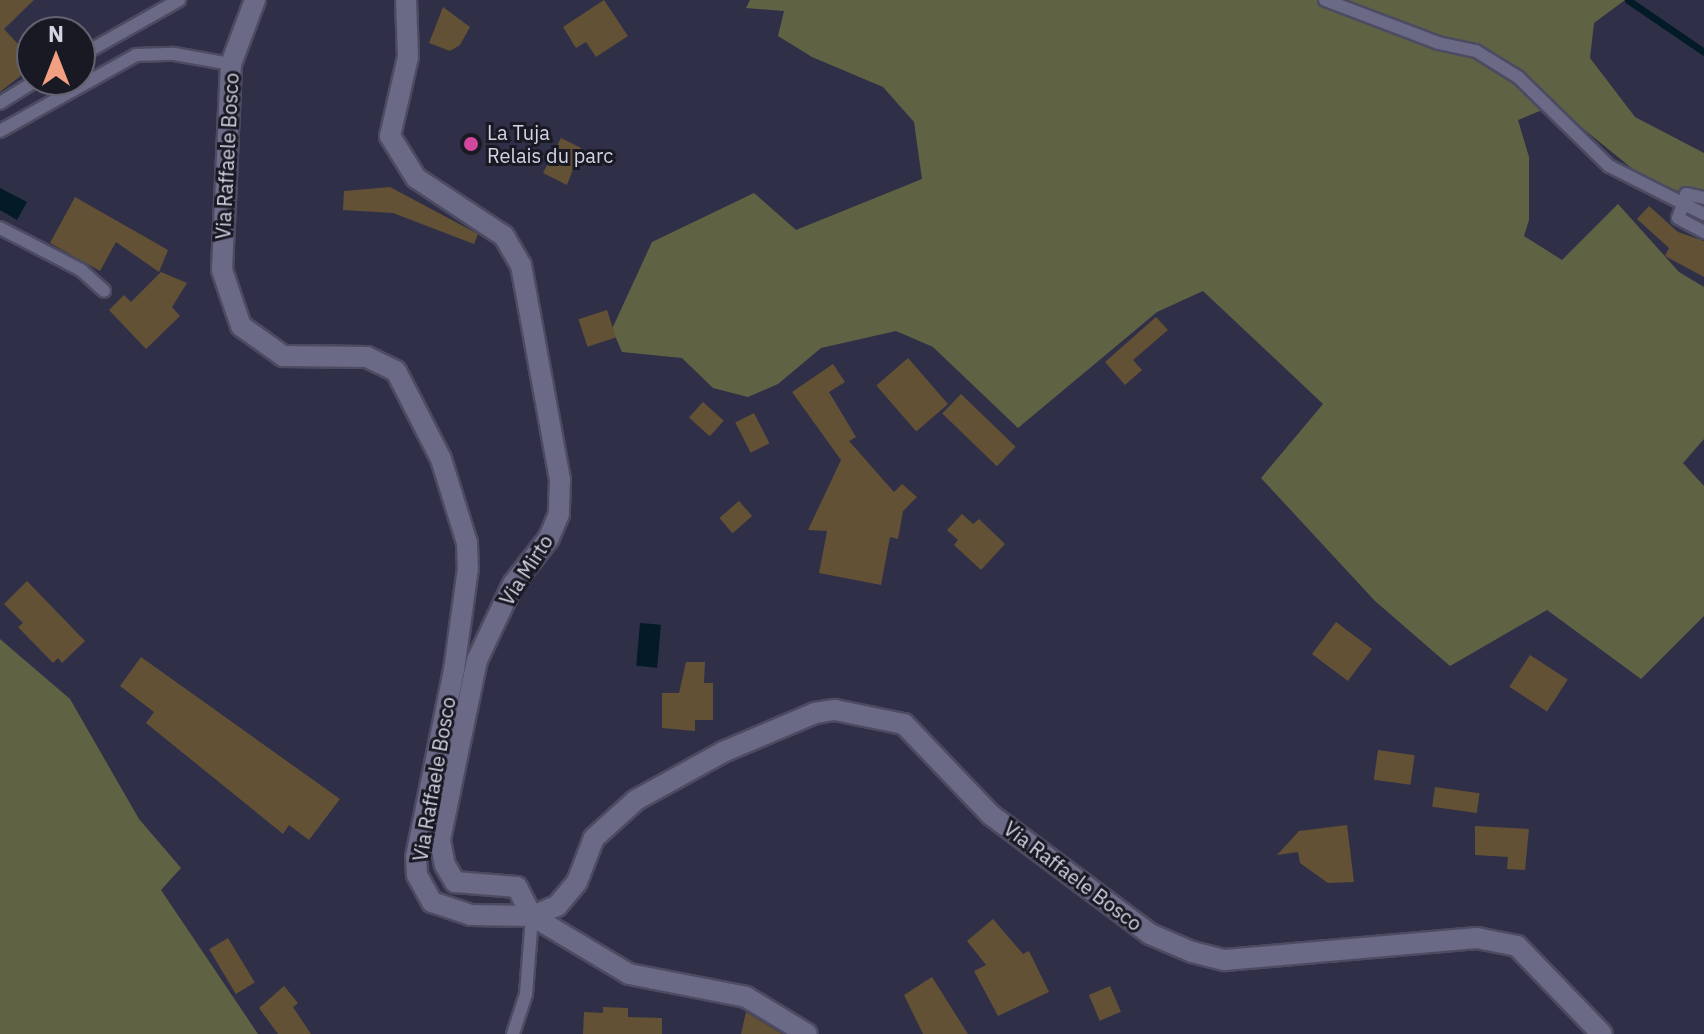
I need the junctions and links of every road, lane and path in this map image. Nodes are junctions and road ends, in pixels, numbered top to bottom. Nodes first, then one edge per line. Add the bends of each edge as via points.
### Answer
1 (179, 0) edge
2 (255, 0) edge
3 (406, 0) edge
4 (1325, 0) edge
5 (96, 47) edge
6 (231, 64) junction
7 (0, 131) edge
8 (1704, 198) edge
9 (1683, 204) junction
10 (1704, 214) edge
11 (0, 228) edge
12 (1704, 232) edge
13 (104, 291) dead end
14 (532, 916) junction
15 (513, 1034) edge
16 (807, 1034) edge
17 (1602, 1034) edge

1 - 5 lane
2 - 6 street, Via Raffaele Bosco
3 - 14 street, Via Mirto via 408,57 390,136 416,178 504,236 521,265 554,431 559,514 549,538 513,584 477,660 440,840 455,882 517,887
4 - 9 lane via 1438,43 1476,51 1518,77 1609,166
6 - 7 lane via 174,54 136,55
6 - 14 street, Via Raffaele Bosco via 222,270 241,326 283,356 367,357 396,371 441,459 467,543 456,656 416,857 417,875 424,892 442,908 471,915
8 - 9 lane via 1686,194
9 - 10 lane
9 - 12 lane via 1678,218
11 - 13 lane via 81,270
14 - 15 lane via 526,994
14 - 16 street via 629,974 746,997
14 - 17 street, Via Raffaele Bosco via 557,906 577,882 594,838 636,800 723,752 815,713 835,710 904,724 991,815 1150,934 1192,952 1225,960 1477,938 1517,946

